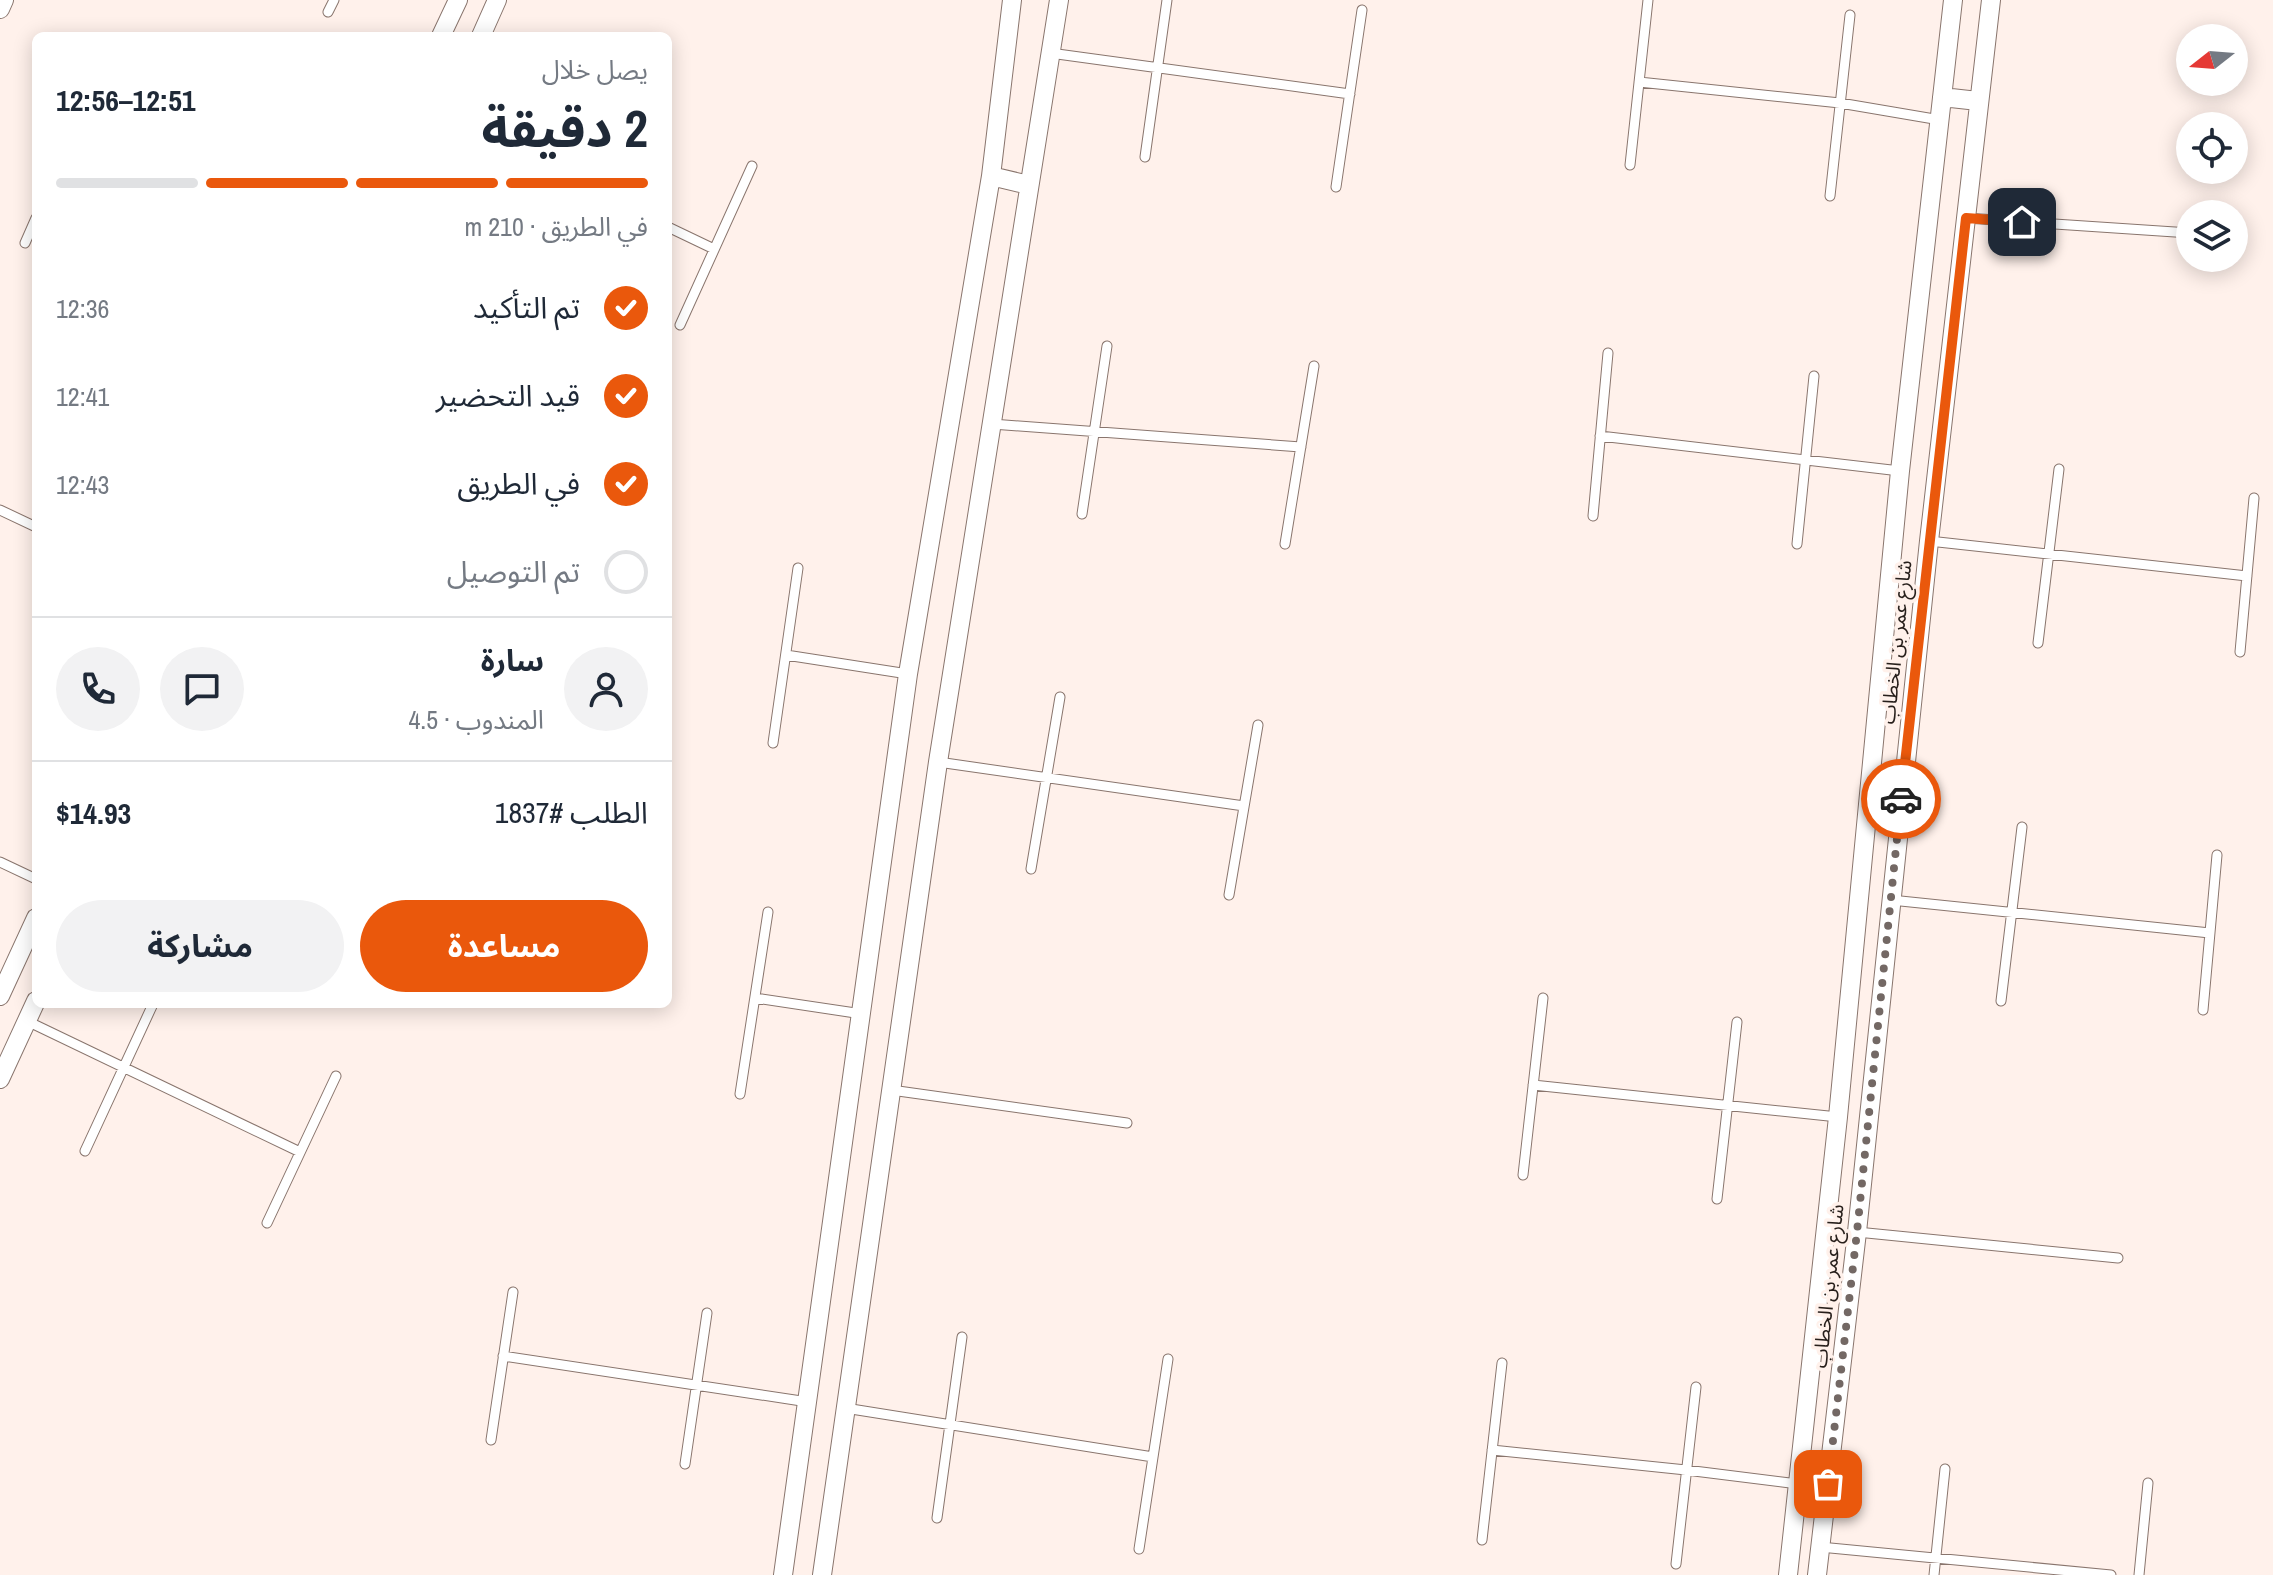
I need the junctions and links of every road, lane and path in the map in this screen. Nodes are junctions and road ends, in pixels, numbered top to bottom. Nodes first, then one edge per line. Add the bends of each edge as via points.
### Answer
1 (4, 0) edge
2 (334, 0) edge
3 (458, 0) edge
4 (497, 0) edge
5 (1012, 0) edge
6 (1059, 0) edge
7 (1167, 0) edge
8 (1648, 0) edge
9 (1953, 0) edge
10 (1991, 0) edge
11 (0, 9) edge
12 (1362, 10) dead end
13 (328, 12) dead end
14 (1850, 15) dead end
15 (443, 32) edge
16 (483, 32) edge
17 (1050, 53) junction
18 (1158, 69) junction
19 (1639, 82) junction
20 (1350, 94) junction
21 (1942, 97) junction
22 (1978, 101) junction
23 (1840, 103) junction
24 (1940, 120) junction
25 (1145, 157) dead end
26 (1630, 165) dead end
27 (752, 166) dead end
28 (991, 176) junction
29 (1029, 185) junction
30 (1336, 187) dead end
31 (1830, 196) dead end
32 (1966, 218) junction
33 (32, 227) edge
34 (672, 229) edge
35 (2176, 232) edge
36 (25, 243) dead end
37 (714, 249) junction
38 (680, 325) dead end
39 (1107, 346) dead end
40 (1608, 353) dead end
41 (1314, 366) dead end
42 (1814, 376) dead end
43 (992, 424) junction
44 (1094, 431) junction
45 (1600, 436) junction
46 (1301, 447) junction
47 (1806, 459) junction
48 (2059, 469) dead end
49 (1900, 471) junction
50 (2254, 498) dead end
51 (0, 510) edge
52 (1082, 514) dead end
53 (1593, 516) dead end
54 (32, 525) edge
55 (1929, 541) junction
56 (1285, 544) dead end
57 (1797, 544) dead end
58 (2049, 554) junction
59 (798, 568) dead end
60 (2247, 576) junction
61 (2038, 643) dead end
62 (2240, 652) dead end
63 (786, 655) junction
64 (908, 674) junction
65 (1060, 697) dead end
66 (1258, 725) dead end
67 (773, 743) dead end
68 (938, 762) junction
69 (1047, 778) junction
70 (1244, 806) junction
71 (2022, 827) dead end
72 (2217, 855) dead end
73 (0, 862) edge
74 (1031, 869) dead end
75 (32, 877) edge
76 (1229, 895) dead end
77 (1890, 900) junction
78 (768, 912) dead end
79 (2012, 912) junction
80 (32, 927) edge
81 (2210, 933) junction
82 (0, 996) edge
83 (755, 998) junction
84 (1543, 998) dead end
85 (2001, 1001) dead end
86 (33, 1008) edge
87 (151, 1008) edge
88 (2203, 1010) dead end
89 (862, 1014) junction
90 (27, 1021) junction
91 (1737, 1022) dead end
92 (123, 1068) junction
93 (336, 1076) dead end
94 (0, 1079) edge
95 (1533, 1085) junction
96 (891, 1090) junction
97 (740, 1094) dead end
98 (1728, 1105) junction
99 (1838, 1117) junction
100 (1127, 1123) dead end
101 (85, 1151) dead end
102 (300, 1152) junction
103 (1523, 1175) dead end
104 (1717, 1199) dead end
105 (267, 1223) dead end
106 (1857, 1232) junction
107 (2118, 1258) dead end
108 (513, 1292) dead end
109 (707, 1313) dead end
110 (962, 1337) dead end
111 (503, 1356) junction
112 (1168, 1359) dead end
113 (1502, 1363) dead end
114 (697, 1385) junction
115 (1696, 1387) dead end
116 (809, 1402) junction
117 (845, 1408) junction
118 (950, 1425) junction
119 (491, 1440) dead end
120 (1492, 1450) junction
121 (1153, 1457) junction
122 (685, 1464) dead end
123 (1945, 1469) dead end
124 (1686, 1470) junction
125 (2148, 1483) dead end
126 (1799, 1484) junction
127 (937, 1518) dead end
128 (1482, 1540) dead end
129 (1820, 1547) junction
130 (1139, 1549) dead end
131 (1936, 1557) junction
132 (1676, 1564) dead end
133 (783, 1575) edge
134 (822, 1575) edge
135 (1788, 1575) edge
136 (1817, 1575) edge
137 (1934, 1575) edge
138 (2111, 1575) edge
139 (2139, 1575) edge

1 - 11 street
2 - 13 lane
3 - 15 street
4 - 16 street
5 - 28 street
6 - 17 street
7 - 18 lane
8 - 19 lane
9 - 21 street, شارع عمر بن الخطاب
10 - 22 street, شارع عمر بن الخطاب
12 - 20 lane
14 - 23 lane
17 - 18 lane
17 - 29 street
18 - 20 lane
18 - 25 lane
19 - 23 lane
19 - 26 lane
20 - 30 lane
21 - 22 street
21 - 24 street, شارع عمر بن الخطاب
22 - 32 street, شارع عمر بن الخطاب
23 - 24 lane
23 - 31 lane
24 - 49 street, شارع عمر بن الخطاب
27 - 37 lane
28 - 29 street
28 - 64 street
29 - 43 street
32 - 35 lane
32 - 55 street, شارع عمر بن الخطاب
33 - 36 lane
34 - 37 lane
37 - 38 lane
39 - 44 lane
40 - 45 lane
41 - 46 lane
42 - 47 lane
43 - 44 lane
43 - 68 street
44 - 46 lane
44 - 52 lane
45 - 47 lane
45 - 53 lane
46 - 56 lane
47 - 49 lane
47 - 57 lane
48 - 58 lane
49 - 99 street, شارع عمر بن الخطاب
50 - 60 lane
51 - 54 lane
55 - 58 lane
55 - 77 street, شارع عمر بن الخطاب
58 - 60 lane
58 - 61 lane
59 - 63 lane
60 - 62 lane
63 - 64 lane
63 - 67 lane
64 - 89 street
65 - 69 lane
66 - 70 lane
68 - 69 lane
68 - 96 street
69 - 70 lane
69 - 74 lane
70 - 76 lane
71 - 79 lane
72 - 81 lane
73 - 75 lane
77 - 79 lane
77 - 106 street, شارع عمر بن الخطاب
78 - 83 lane
79 - 81 lane
79 - 85 lane
80 - 82 street
81 - 88 lane
83 - 89 lane
83 - 97 lane
84 - 95 lane
86 - 90 street
87 - 92 lane
89 - 116 street
90 - 92 lane
90 - 94 street
91 - 98 lane
92 - 101 lane
92 - 102 lane
93 - 102 lane
95 - 98 lane
95 - 103 lane
96 - 100 lane
96 - 117 street
98 - 99 lane
98 - 104 lane
99 - 126 street, شارع عمر بن الخطاب
102 - 105 lane
106 - 107 lane
106 - 129 street, شارع عمر بن الخطاب
108 - 111 lane
109 - 114 lane
110 - 118 lane
111 - 114 lane
111 - 119 lane
112 - 121 lane
113 - 120 lane
114 - 116 lane
114 - 122 lane
115 - 124 lane
116 - 133 street
117 - 118 lane
117 - 134 street
118 - 121 lane
118 - 127 lane
120 - 124 lane
120 - 128 lane
121 - 130 lane
123 - 131 lane
124 - 126 lane
124 - 132 lane
125 - 139 lane
126 - 135 street, شارع عمر بن الخطاب
129 - 131 lane
129 - 136 street, شارع عمر بن الخطاب
131 - 137 lane
131 - 138 lane

